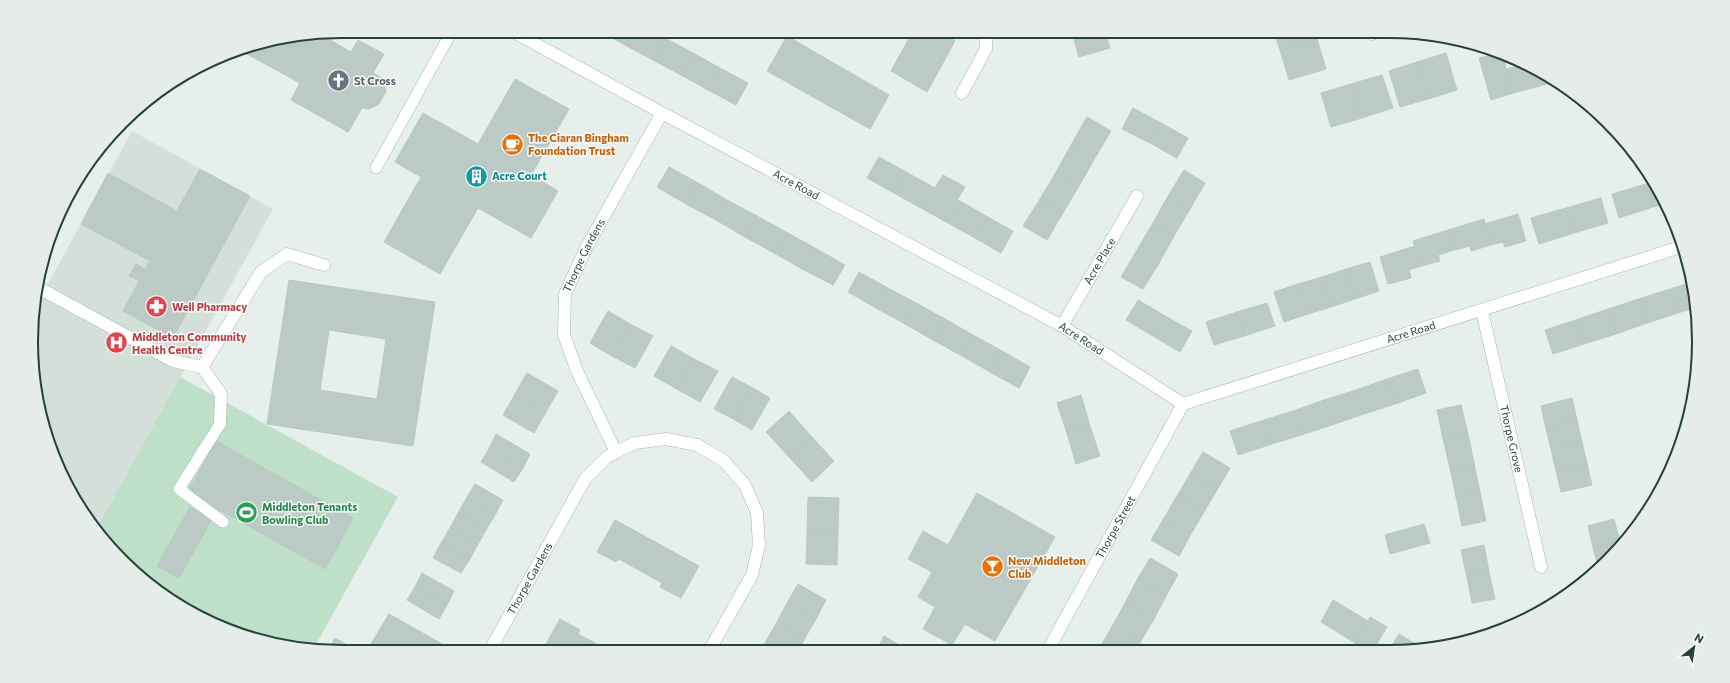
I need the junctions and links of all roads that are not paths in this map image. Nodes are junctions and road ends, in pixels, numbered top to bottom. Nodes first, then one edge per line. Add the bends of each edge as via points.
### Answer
1 (448, 38) edge
2 (527, 38) edge
3 (986, 38) edge
4 (962, 93) dead end
5 (662, 113) junction
6 (376, 168) dead end
7 (1137, 196) dead end
8 (1677, 248) edge
9 (324, 265) dead end
10 (43, 290) edge
11 (1482, 311) junction
12 (1062, 326) junction
13 (202, 367) junction
14 (1183, 404) junction
15 (220, 424) joint
16 (616, 452) junction
17 (223, 522) dead end
18 (1541, 567) dead end
19 (493, 645) edge
20 (712, 645) edge
21 (1051, 645) edge

1 - 6 lane
2 - 5 street, Acre Road
3 - 4 street via 986,49
5 - 12 street, Acre Road
5 - 16 street, Thorpe Gardens via 586,248 566,294 564,335 577,371
7 - 12 street, Acre Place
8 - 11 street, Acre Road
9 - 13 street via 287,254 261,272
10 - 13 street via 173,361
11 - 14 street, Acre Road
11 - 18 street, Thorpe Grove
12 - 14 street, Acre Road
13 - 15 street via 221,394
14 - 21 street, Thorpe Street
15 - 17 lane via 180,489
16 - 19 street, Thorpe Gardens via 607,457 585,479
16 - 20 street, Thorpe Gardens via 635,444 666,439 697,445 724,461 745,485 757,513 759,544 752,575

